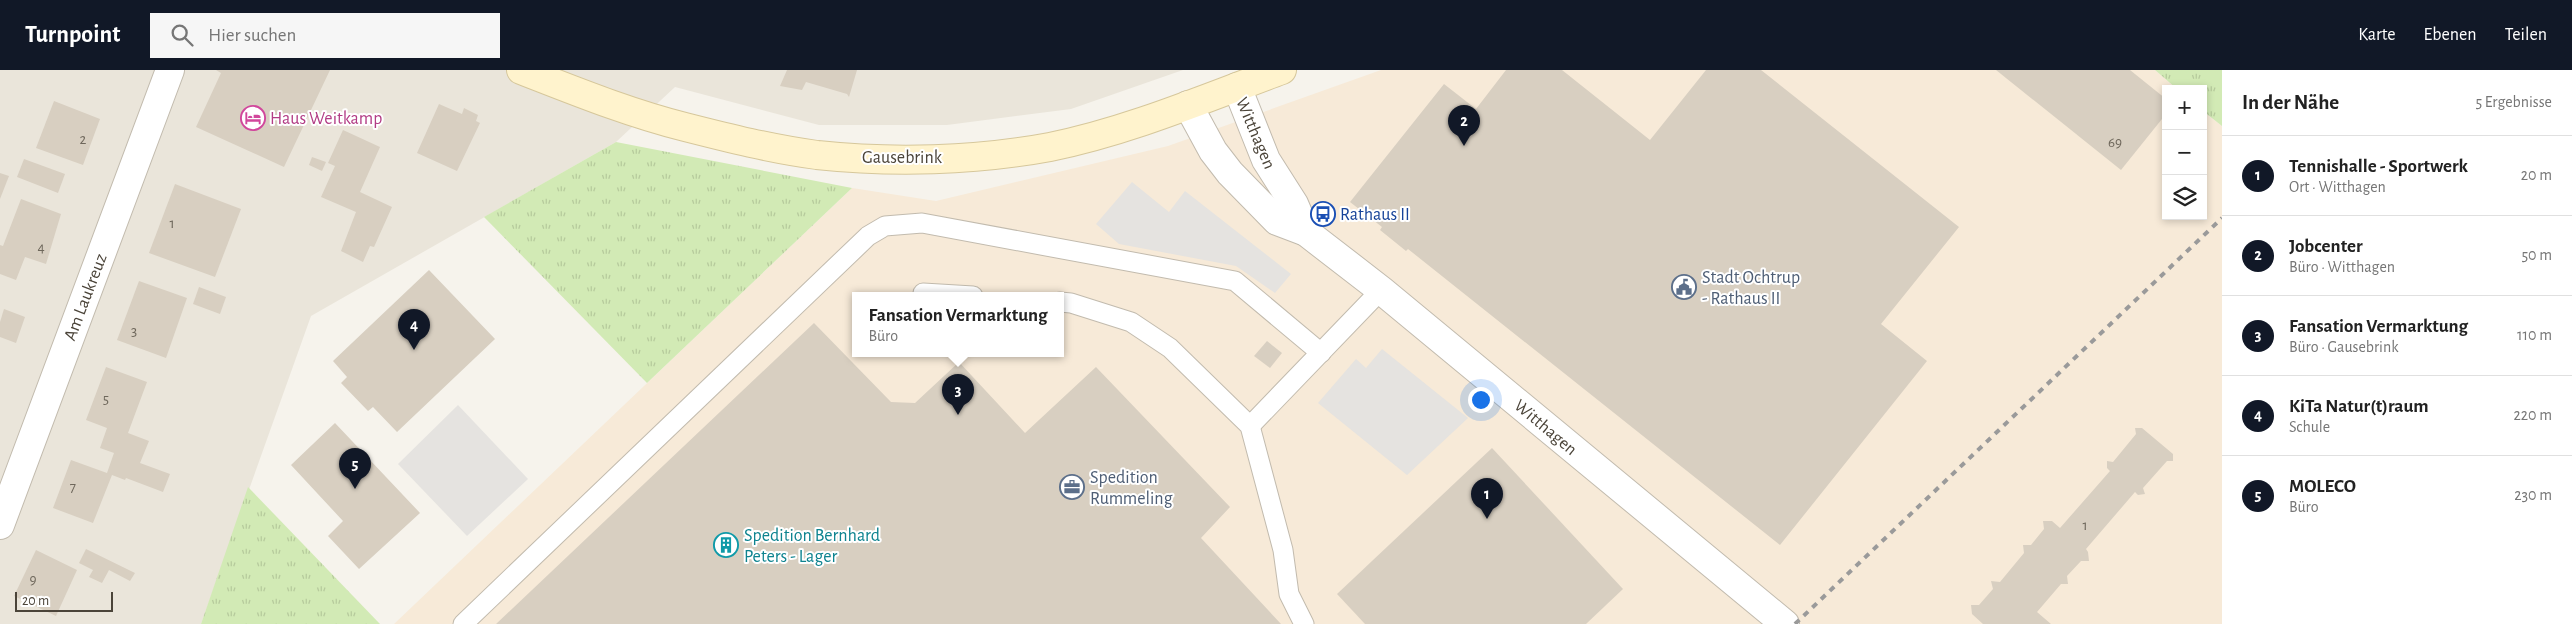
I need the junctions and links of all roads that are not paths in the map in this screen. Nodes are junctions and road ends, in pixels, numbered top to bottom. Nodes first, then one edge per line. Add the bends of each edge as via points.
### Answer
1 (170, 70) edge
2 (521, 70) edge
3 (1282, 70) edge
4 (1237, 87) junction
5 (1188, 105) junction
6 (1306, 232) junction
7 (1381, 290) junction
8 (1064, 302) edge
9 (1321, 353) junction
10 (1250, 426) junction
11 (0, 525) edge
12 (463, 624) edge
13 (1304, 624) edge
14 (1785, 624) edge

1 - 11 street, Am Laukreuz
2 - 5 main road, Gausebrink via 683,127 800,152 870,158 973,156 1049,147 1110,132
3 - 4 main road, Gausebrink
4 - 5 main road, Gausebrink
4 - 6 street, Witthagen via 1266,160 1294,204
5 - 6 street, Witthagen via 1213,151 1256,201 1277,221
6 - 7 street, Witthagen
7 - 9 lane
7 - 14 street, Witthagen
8 - 10 lane via 1131,322 1170,348
9 - 10 lane
9 - 12 lane via 1235,282 922,223 885,226 868,236
10 - 13 lane via 1283,550 1289,594

